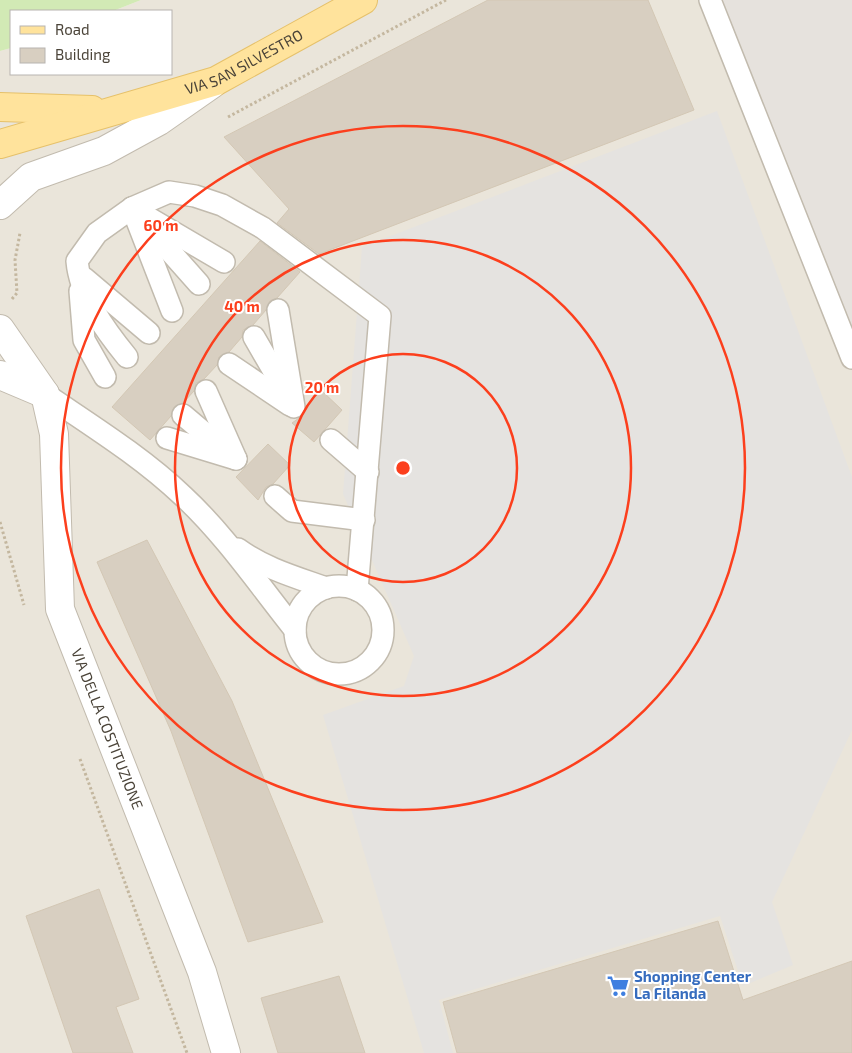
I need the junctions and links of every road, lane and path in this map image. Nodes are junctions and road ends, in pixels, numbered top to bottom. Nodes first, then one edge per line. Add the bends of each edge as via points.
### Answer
1 (363, 0) edge
2 (710, 0) edge
3 (216, 81) junction
4 (0, 107) edge
5 (116, 110) junction
6 (0, 144) edge
7 (0, 205) edge
8 (132, 208) junction
9 (224, 262) dead end
10 (78, 273) junction
11 (199, 284) dead end
12 (278, 310) dead end
13 (172, 311) dead end
14 (0, 329) edge
15 (149, 333) dead end
16 (254, 337) dead end
17 (127, 357) dead end
18 (852, 358) edge
19 (0, 360) edge
20 (230, 364) dead end
21 (0, 375) edge
22 (105, 377) dead end
23 (206, 391) dead end
24 (45, 394) junction
25 (294, 407) junction
26 (183, 415) dead end
27 (167, 438) dead end
28 (331, 440) dead end
29 (236, 459) junction
30 (368, 472) junction
31 (275, 496) dead end
32 (364, 520) junction
33 (220, 536) junction
34 (326, 588) junction
35 (358, 590) junction
36 (295, 630) junction
37 (226, 1053) edge

1 - 3 main road, VIA SAN SILVESTRO
2 - 18 lane
3 - 5 main road, VIA SAN SILVESTRO
3 - 7 street via 160,121 104,151 31,177
4 - 5 main road, VIA SAN SILVESTRO
5 - 6 main road, VIA SAN SILVESTRO
8 - 9 lane
8 - 10 lane via 98,233 77,261
8 - 11 lane
8 - 13 lane
8 - 30 lane via 169,192 222,205 263,228 380,316
10 - 15 lane
10 - 17 lane via 102,327
10 - 22 lane via 84,340
12 - 25 lane
14 - 24 street, VIA DELLA COSTITUZIONE
16 - 25 lane
19 - 24 street
20 - 25 lane
21 - 24 street
23 - 29 lane
24 - 33 lane via 153,471 183,496
24 - 37 street, VIA DELLA COSTITUZIONE via 54,434 60,609 202,972
26 - 29 lane
27 - 29 lane
28 - 30 lane
30 - 32 lane
31 - 32 lane via 292,511
32 - 35 lane
33 - 34 lane via 250,558
33 - 36 lane
34 - 35 lane via 336,586
34 - 36 lane via 303,604
35 - 36 lane via 370,598 383,621 384,635 380,648 365,666 345,674 321,670 302,654

